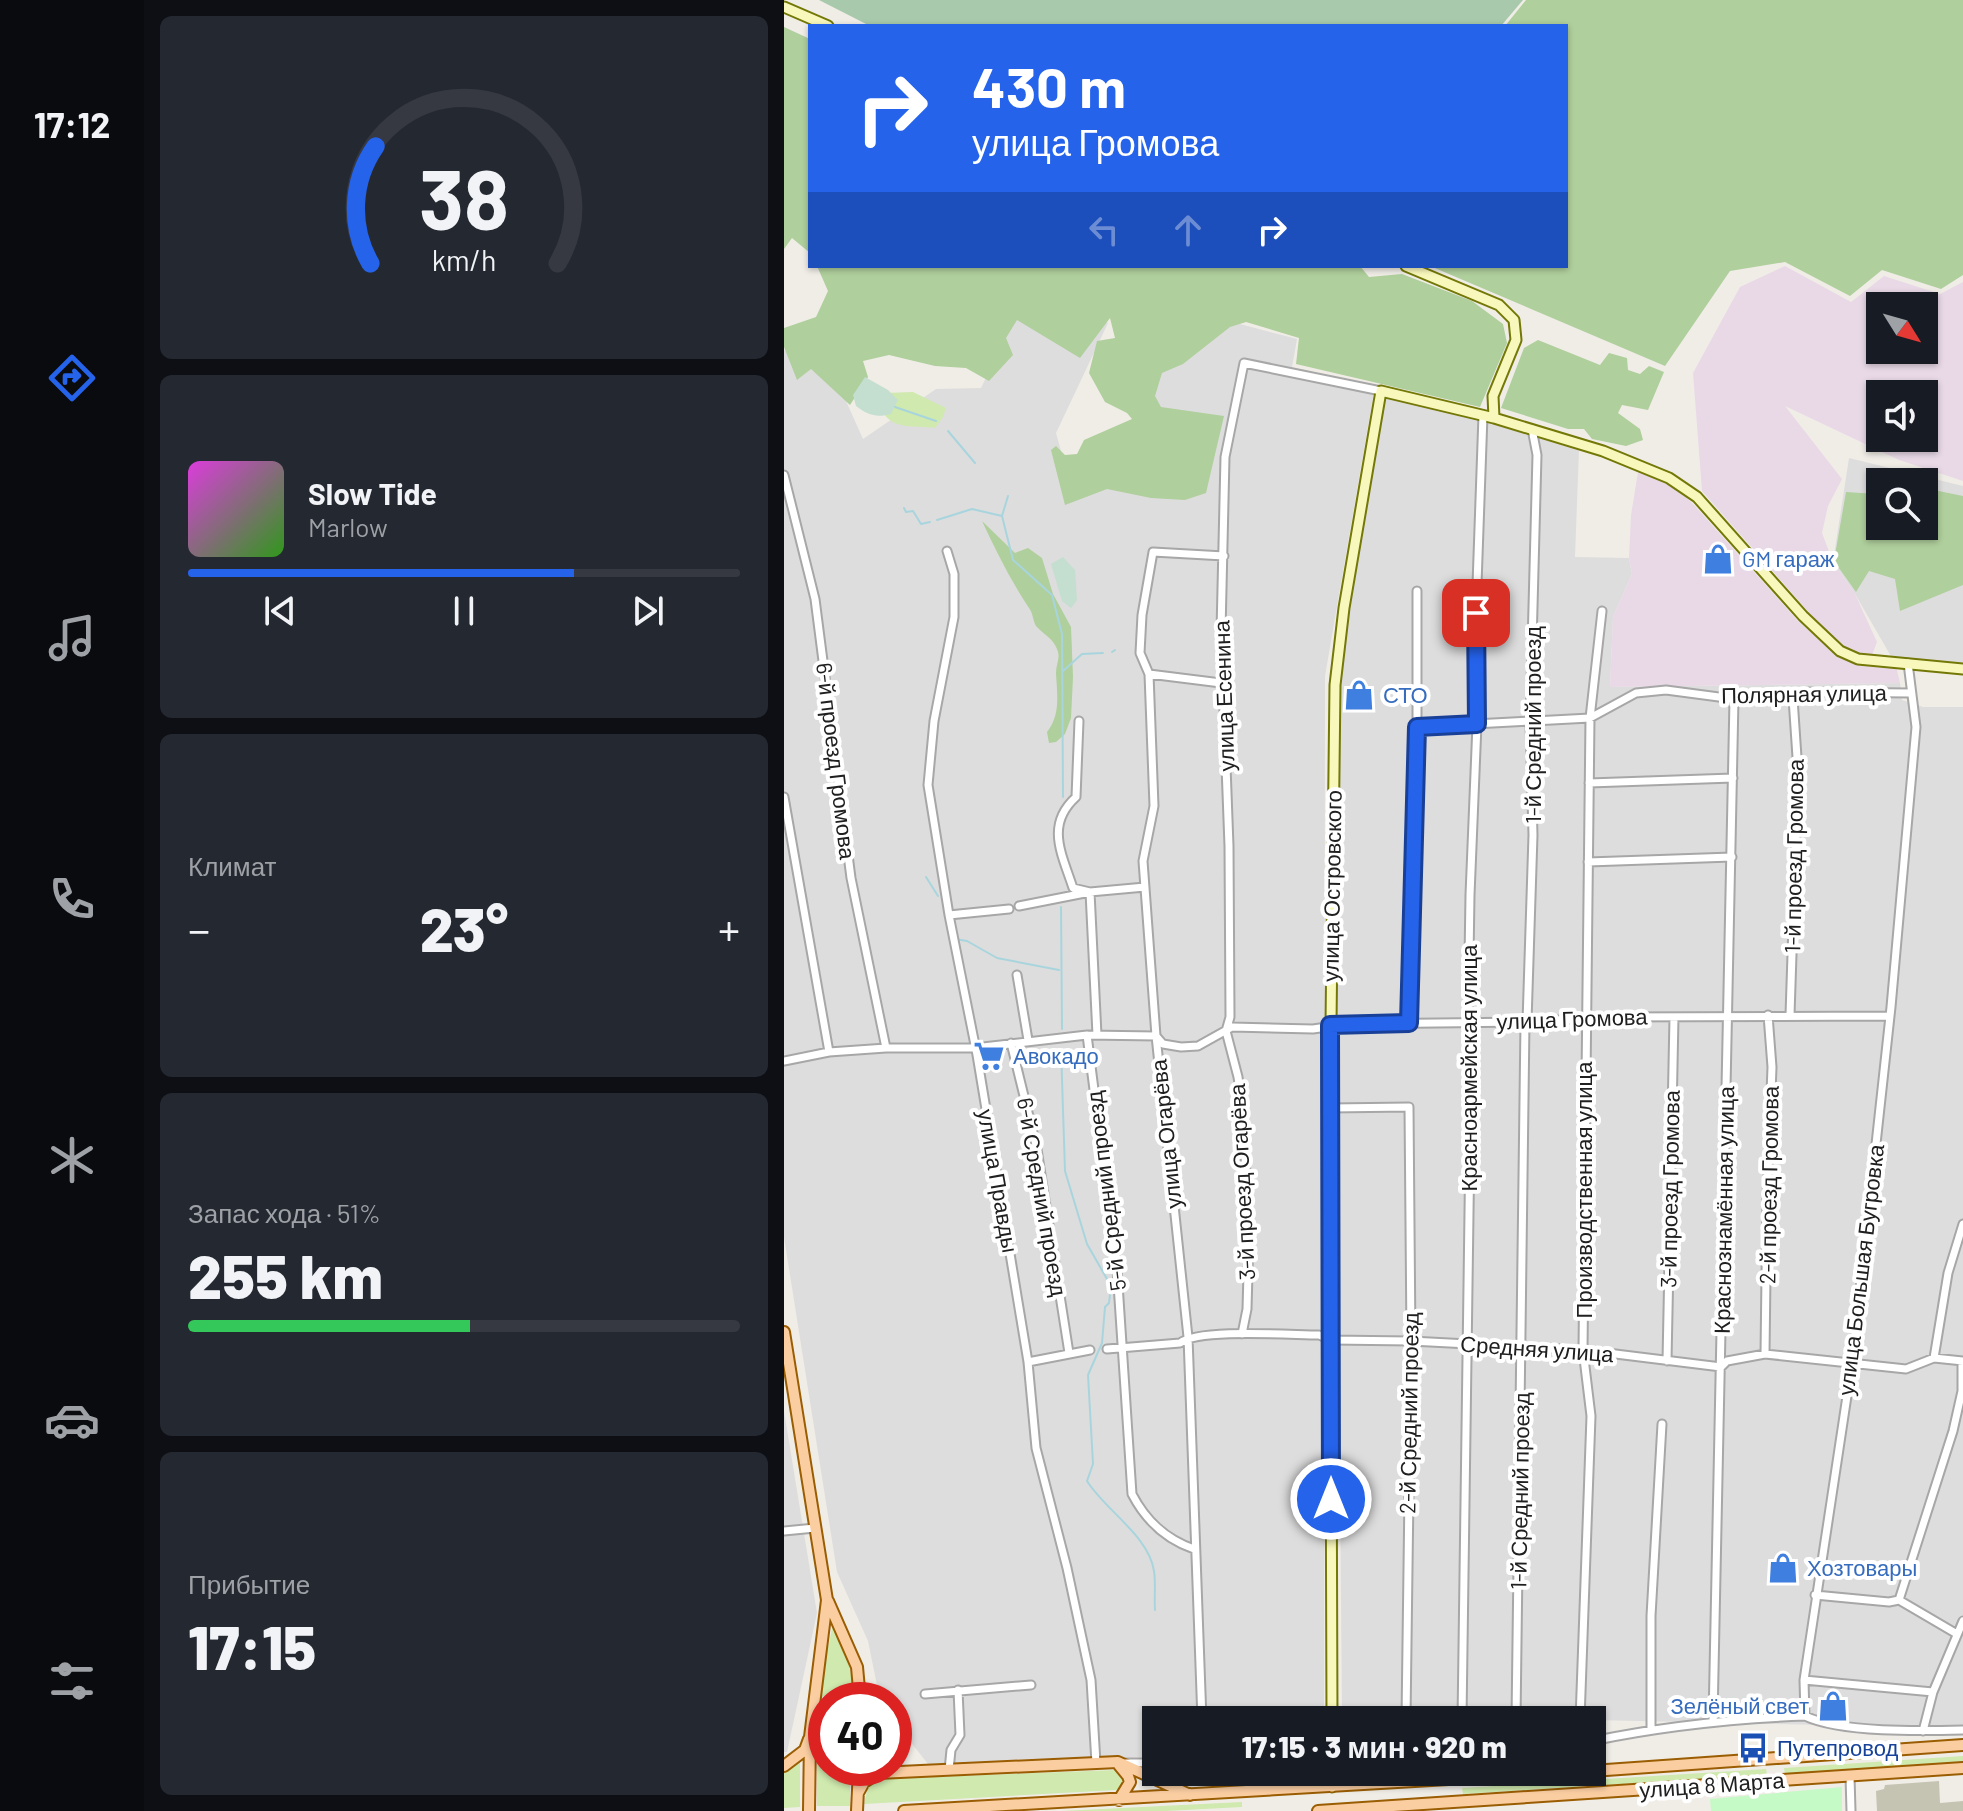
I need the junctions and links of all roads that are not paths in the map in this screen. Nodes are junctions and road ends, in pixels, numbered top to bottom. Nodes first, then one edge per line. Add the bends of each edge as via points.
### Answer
1 (784, 7) edge
2 (823, 24) edge
3 (1411, 268) edge
4 (1381, 391) junction
5 (1488, 416) junction
6 (1532, 429) junction
7 (784, 475) edge
8 (947, 551) dead end
9 (1224, 556) junction
10 (1417, 591) dead end
11 (1602, 611) dead end
12 (1908, 663) junction
13 (1963, 669) edge
14 (1149, 674) junction
15 (1221, 683) junction
16 (1911, 693) junction
17 (1793, 698) junction
18 (1734, 699) junction
19 (1590, 718) junction
20 (1079, 721) dead end
21 (1530, 721) junction
22 (1477, 724) junction
23 (1417, 727) junction
24 (1733, 778) junction
25 (1589, 783) junction
26 (784, 797) edge
27 (1732, 857) junction
28 (1588, 862) junction
29 (1145, 887) junction
30 (1090, 892) junction
31 (1019, 906) dead end
32 (1009, 909) dead end
33 (949, 915) junction
34 (1017, 975) dead end
35 (1768, 1015) junction
36 (1790, 1015) junction
37 (1727, 1016) junction
38 (1890, 1016) junction
39 (1674, 1017) junction
40 (1585, 1019) junction
41 (1468, 1022) junction
42 (1526, 1022) junction
43 (1409, 1023) junction
44 (1330, 1025) junction
45 (1226, 1031) junction
46 (1087, 1035) junction
47 (1097, 1035) junction
48 (1156, 1036) junction
49 (1028, 1040) junction
50 (1011, 1043) junction
51 (886, 1048) junction
52 (974, 1048) junction
53 (829, 1052) junction
54 (784, 1061) edge
55 (1330, 1108) junction
56 (1963, 1224) edge
57 (784, 1332) edge
58 (1242, 1334) junction
59 (1188, 1337) junction
60 (1331, 1340) junction
61 (1411, 1341) junction
62 (1468, 1344) junction
63 (1522, 1346) junction
64 (1122, 1347) junction
65 (1107, 1349) dead end
66 (1090, 1350) dead end
67 (1583, 1350) junction
68 (1069, 1353) junction
69 (1765, 1354) junction
70 (1934, 1358) junction
71 (1667, 1361) junction
72 (1962, 1361) edge
73 (1028, 1362) junction
74 (1852, 1363) junction
75 (1721, 1367) junction
76 (1662, 1424) dead end
77 (815, 1528) junction
78 (784, 1531) edge
79 (1194, 1549) junction
80 (1815, 1595) junction
81 (827, 1600) junction
82 (1899, 1600) junction
83 (1963, 1621) edge
84 (1957, 1634) junction
85 (1804, 1680) junction
86 (817, 1682) edge
87 (858, 1682) edge
88 (1031, 1685) dead end
89 (958, 1690) junction
90 (1933, 1692) junction
91 (925, 1694) dead end
92 (1201, 1706) edge
93 (1332, 1706) edge
94 (1406, 1706) edge
95 (1462, 1706) edge
96 (1516, 1706) edge
97 (1581, 1706) edge
98 (1805, 1716) junction
99 (1713, 1720) junction
100 (1651, 1729) junction
101 (1963, 1730) edge
102 (1923, 1731) junction
103 (1606, 1738) edge
104 (808, 1742) edge
105 (1963, 1745) edge
106 (1096, 1763) junction
107 (1118, 1763) junction
108 (1142, 1763) edge
109 (784, 1766) edge
110 (1963, 1768) edge
111 (912, 1770) edge
112 (949, 1770) junction
113 (1606, 1770) edge
114 (1850, 1776) junction
115 (809, 1786) edge
116 (1343, 1786) edge
117 (1332, 1787) junction
118 (1192, 1796) junction
119 (1119, 1800) junction
120 (809, 1807) edge
121 (1453, 1807) edge
122 (1332, 1810) edge
123 (904, 1811) edge
124 (1318, 1811) edge
125 (1851, 1811) edge

1 - 2 street
3 - 5 street via 1499,305 1514,320 1516,340
4 - 5 street
4 - 9 street, улица Есенина via 1244,363 1225,457
4 - 44 street, улица Островского via 1335,685
5 - 6 street
5 - 22 street, Красноармейская улица via 1476,613
6 - 12 street via 1669,478 1695,495 1840,651 1858,659
6 - 21 street, 1-й Средний проезд via 1537,455
7 - 51 street, 6-й проезд Громова via 815,599 851,878
8 - 33 street, улица Правды via 954,574 954,617 928,785
9 - 14 street, улица Огарёва via 1153,552 1140,653
9 - 15 street, улица Есенина
10 - 23 street
11 - 19 street, Производственная улица
12 - 13 street
12 - 16 street, улица Большая Бугровка
14 - 15 street
14 - 29 street, улица Огарёва via 1154,806 1143,861
15 - 45 street, улица Есенина via 1229,846
16 - 17 street, Полярная улица via 1804,692
16 - 38 street, улица Большая Бугровка via 1916,727
17 - 18 street, Полярная улица
17 - 36 street, 1-й проезд Громова via 1798,772
18 - 19 street, Полярная улица via 1666,690 1636,693
18 - 24 street, Краснознамённая улица
19 - 21 street, Полярная улица
19 - 25 street, Производственная улица
20 - 30 street via 1076,797 1057,825 1073,888
21 - 22 street, Полярная улица
21 - 42 street, 1-й Средний проезд via 1533,835
22 - 23 street, Полярная улица
22 - 41 street, Красноармейская улица
23 - 43 street
24 - 25 street
24 - 27 street, Краснознамённая улица
25 - 28 street, Производственная улица
26 - 53 street
27 - 28 street
27 - 37 street, Краснознамённая улица
28 - 40 street, Производственная улица
29 - 30 street
29 - 48 street, улица Огарёва
30 - 31 street
30 - 47 street
32 - 33 street
33 - 52 street, улица Правды
34 - 49 street
35 - 36 street, улица Громова
35 - 37 street, улица Громова
35 - 69 street, 2-й проезд Громова via 1772,1067
36 - 38 street, улица Громова
37 - 39 street, улица Громова
37 - 75 street, Краснознамённая улица
38 - 74 street, улица Большая Бугровка
39 - 40 street, улица Громова
39 - 71 street, 3-й проезд Громова
40 - 42 street, улица Громова
40 - 67 street, Производственная улица
41 - 42 street, улица Громова
41 - 43 street, улица Громова
41 - 62 street, Красноармейская улица
42 - 63 street, 1-й Средний проезд
43 - 44 street, улица Громова
44 - 45 street, улица Громова
44 - 55 street, улица Островского
45 - 48 street, улица Громова via 1189,1047 1163,1044
45 - 58 street, 3-й проезд Огарёва via 1243,1112 1249,1237
46 - 47 street, улица Громова
46 - 49 street, улица Громова
46 - 64 street, 5-й Средний проезд
47 - 48 street, улица Громова
48 - 59 street, улица Огарёва
49 - 50 street, улица Громова
50 - 52 street, улица Громова
50 - 68 street, 6-й Средний проезд via 1037,1149
51 - 52 street, улица Громова
51 - 53 street, улица Громова
52 - 73 street, улица Правды
53 - 54 street, улица Громова
55 - 60 street, улица Островского
55 - 61 street, 2-й Средний проезд via 1409,1107
56 - 70 street via 1948,1273
57 - 77 main road
58 - 59 street, Средняя улица
58 - 60 street, Средняя улица via 1319,1335
59 - 64 street, Средняя улица via 1180,1343
59 - 79 street, улица Огарёва
60 - 61 street, Средняя улица
60 - 93 street, улица Островского
61 - 62 street, Средняя улица
61 - 94 street, 2-й Средний проезд
62 - 63 street, Средняя улица
62 - 95 street, Красноармейская улица
63 - 67 street, Средняя улица
63 - 96 street, 1-й Средний проезд
64 - 65 street, Средняя улица
64 - 79 street, 5-й Средний проезд via 1132,1494 1148,1520 1176,1543
66 - 68 street
67 - 71 street, Средняя улица
67 - 97 street, Производственная улица via 1591,1416
68 - 73 street
69 - 74 street, Средняя улица
69 - 75 street, Средняя улица via 1727,1361
70 - 72 street, Средняя улица
70 - 74 street, Средняя улица via 1906,1369
71 - 75 street, Средняя улица
72 - 82 street via 1953,1431
73 - 106 street, улица Правды via 1036,1448 1091,1680
74 - 80 street, улица Большая Бугровка
75 - 99 street, Краснознамённая улица
76 - 100 street via 1651,1616
77 - 78 street
77 - 81 main road
79 - 92 street, улица Огарёва
80 - 82 street
80 - 85 street, улица Большая Бугровка
81 - 86 main road
81 - 87 main road via 857,1667
82 - 84 street
83 - 84 street
84 - 90 street
85 - 90 street
85 - 98 street, улица Большая Бугровка
88 - 89 street
89 - 91 street
89 - 112 street via 960,1735 951,1750
90 - 102 street
98 - 99 street
98 - 102 street via 1822,1724
99 - 100 street
100 - 103 street
101 - 102 street
104 - 109 main road
105 - 113 main road, улица 8 Марта
106 - 107 main road
106 - 112 main road
107 - 108 street
107 - 118 main road
107 - 119 main road via 1130,1782
110 - 114 main road, улица 8 Марта
111 - 112 main road
114 - 121 main road, улица 8 Марта
114 - 125 street
115 - 120 main road
116 - 117 main road
117 - 118 main road
117 - 122 main road
118 - 119 main road
119 - 123 main road
121 - 122 main road, улица 8 Марта
122 - 124 main road, улица 8 Марта

